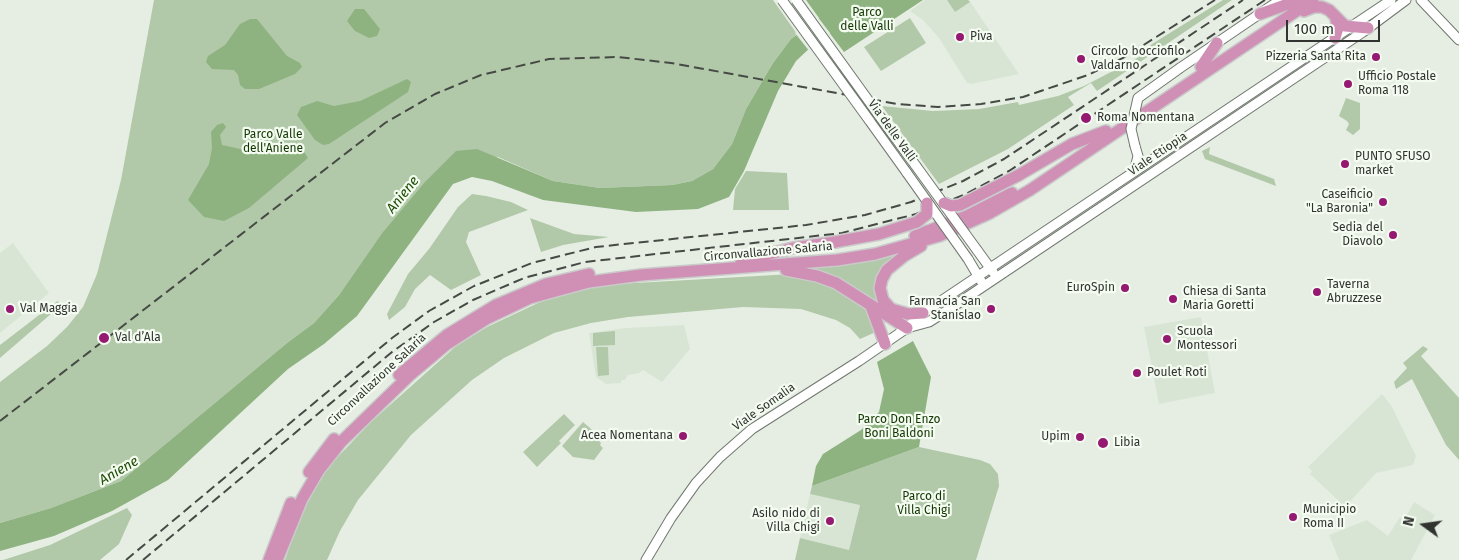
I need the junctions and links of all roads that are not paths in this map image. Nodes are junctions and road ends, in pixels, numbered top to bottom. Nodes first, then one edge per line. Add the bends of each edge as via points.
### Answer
1 (782, 0) edge
2 (796, 0) edge
3 (1299, 0) edge
4 (1313, 0) edge
5 (1391, 0) edge
6 (1406, 0) edge
7 (1278, 1) edge
8 (1425, 2) edge
9 (1260, 14) junction
10 (1336, 19) junction
11 (1284, 20) junction
12 (1350, 28) junction
13 (1368, 28) junction
14 (1335, 38) junction
15 (1459, 40) edge
16 (1217, 43) junction
17 (1200, 67) junction
18 (1106, 131) junction
19 (1134, 172) junction
20 (927, 203) junction
21 (944, 203) junction
22 (939, 236) junction
23 (741, 261) junction
24 (768, 267) junction
25 (991, 269) junction
26 (997, 277) junction
27 (982, 282) junction
28 (871, 306) junction
29 (923, 313) junction
30 (907, 328) junction
31 (885, 344) junction
32 (269, 560) edge
33 (277, 560) edge
34 (646, 560) edge

1 - 20 main road, Via delle Valli, bridge
2 - 21 main road, Via delle Valli, bridge
3 - 9 highway
3 - 17 highway, Circonvallazione Salaria
4 - 11 highway, Circonvallazione Salaria
5 - 12 main road, Viale Etiopia
6 - 13 main road, Viale Etiopia
7 - 9 main road
8 - 15 main road
9 - 16 main road
10 - 11 highway via 1326,8 1316,6
10 - 12 highway
10 - 14 highway
11 - 22 highway, Circonvallazione Salaria via 1022,195
12 - 13 highway
12 - 14 main road, Viale Etiopia
13 - 26 main road, Viale Etiopia
14 - 19 main road, Viale Etiopia
16 - 17 highway
16 - 19 main road, bridge via 1138,98 1130,129 1138,156
17 - 18 highway, Circonvallazione Salaria
18 - 21 highway, bridge via 1072,144 960,205
18 - 23 highway, Circonvallazione Salaria via 1010,194 930,231 857,250
19 - 25 main road, Viale Etiopia
20 - 23 highway, bridge via 927,214 920,221 879,234 793,248
20 - 27 main road, Via delle Valli, bridge
21 - 25 main road, Via delle Valli, bridge
22 - 24 highway, Circonvallazione Salaria via 860,257
22 - 29 highway via 899,260 885,273 881,282 881,294 891,310
23 - 32 highway, Circonvallazione Salaria via 631,268 573,277 518,294 466,322 402,372 328,445 290,504
24 - 28 highway via 826,279 846,288
24 - 33 highway, Circonvallazione Salaria via 641,275 589,282 530,298 486,319 448,344 410,376 341,442 302,499
25 - 26 main road, Via delle Valli
25 - 27 main road, Viale Etiopia
26 - 27 main road, Viale Etiopia
27 - 29 main road, Viale Somalia
27 - 30 main road, Viale Somalia via 933,320
28 - 30 highway
28 - 31 highway
29 - 30 main road, Viale Somalia
30 - 31 main road, Viale Somalia
31 - 34 main road, Viale Somalia via 778,411 732,446 680,504

